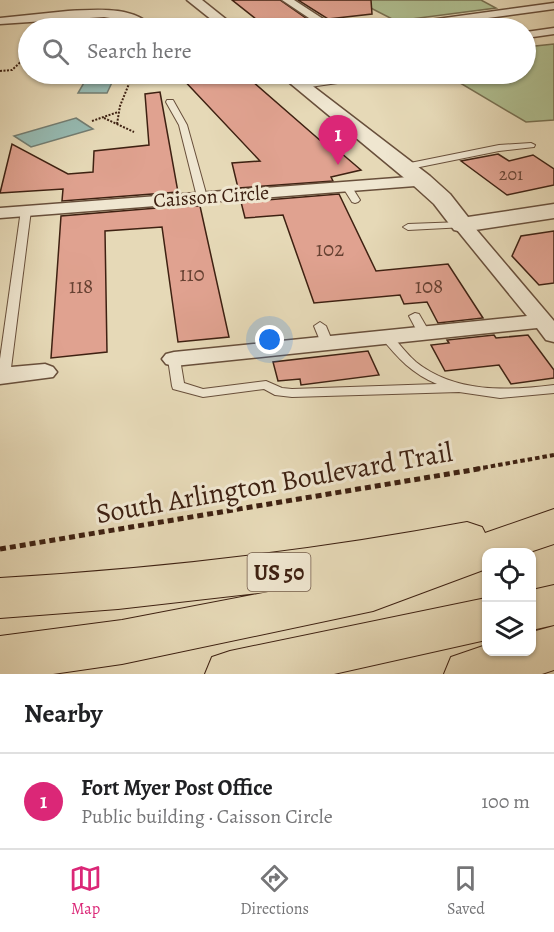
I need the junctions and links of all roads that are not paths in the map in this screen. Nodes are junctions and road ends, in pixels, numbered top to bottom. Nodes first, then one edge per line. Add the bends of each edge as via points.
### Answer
1 (194, 0) edge
2 (287, 0) edge
3 (554, 6) edge
4 (45, 18) edge
5 (134, 18) edge
6 (217, 18) edge
7 (315, 18) edge
8 (466, 18) edge
9 (18, 20) edge
10 (0, 21) edge
11 (554, 31) edge
12 (536, 33) edge
13 (300, 84) edge
14 (317, 84) edge
15 (303, 86) junction
16 (170, 102) dead end
17 (531, 145) dead end
18 (405, 167) junction
19 (428, 186) junction
20 (202, 196) junction
21 (26, 210) junction
22 (552, 211) edge
23 (0, 213) edge
24 (462, 225) junction
25 (408, 227) dead end
26 (548, 328) edge
27 (387, 337) junction
28 (174, 359) joint
29 (45, 372) dead end
30 (2, 376) edge
31 (457, 388) junction
32 (554, 389) edge
33 (554, 521) edge
34 (554, 526) edge
35 (0, 598) edge
36 (554, 605) edge
37 (536, 609) edge
38 (482, 621) edge
39 (554, 648) edge
40 (0, 659) edge
41 (230, 674) edge
42 (469, 674) edge

1 - 6 street
2 - 7 street
3 - 8 street
4 - 5 street via 106,14
9 - 10 street
11 - 12 street
13 - 15 street
14 - 15 lane
15 - 18 street
16 - 20 lane via 183,125
17 - 18 lane
18 - 19 street
19 - 20 street, Caisson Circle via 351,193
19 - 22 street via 463,200
19 - 24 street
20 - 21 street, Caisson Circle
21 - 23 street, Caisson Circle
21 - 30 lane
22 - 24 street
24 - 25 lane
24 - 26 street
26 - 27 street via 419,325
27 - 28 street via 324,335
27 - 31 lane via 415,367
28 - 31 lane via 178,386 203,393 266,385 292,393
29 - 30 street
31 - 32 lane via 496,394
33 - 35 highway, US 50 via 401,553 268,574
34 - 40 highway via 373,591 122,642
36 - 37 highway
38 - 41 highway
39 - 42 highway

